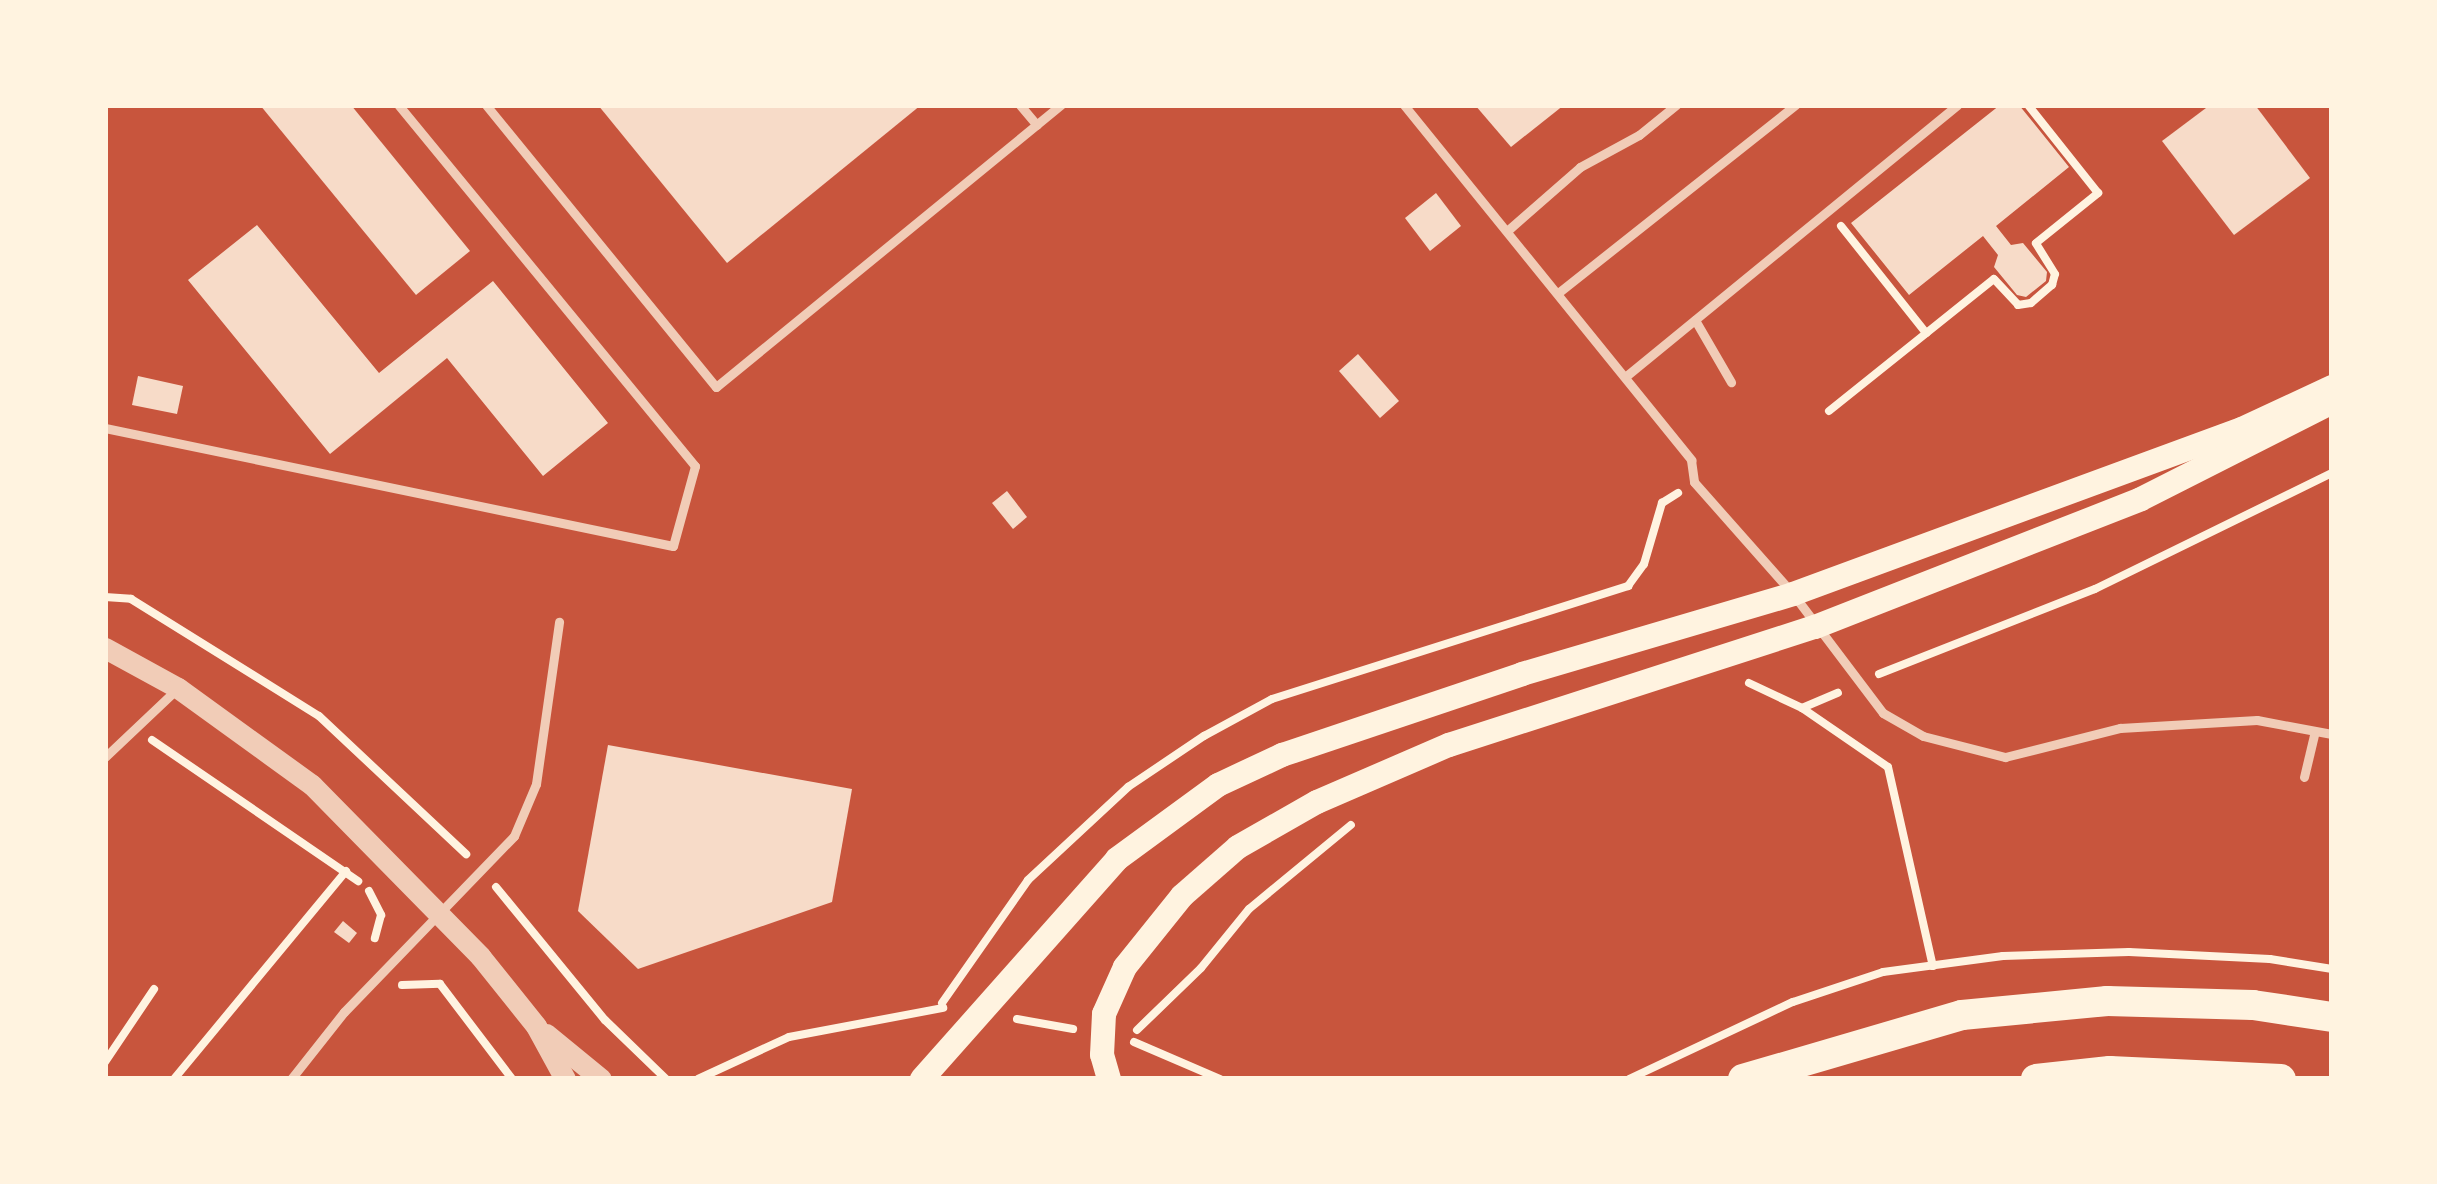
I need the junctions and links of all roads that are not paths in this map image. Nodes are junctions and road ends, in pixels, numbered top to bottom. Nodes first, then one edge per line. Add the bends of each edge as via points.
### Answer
1 (398, 105) edge
2 (486, 105) edge
3 (1021, 105) edge
4 (1061, 105) edge
5 (1404, 105) edge
6 (1676, 105) edge
7 (1795, 105) edge
8 (1957, 105) edge
9 (1037, 125) junction
10 (1507, 231) junction
11 (1558, 293) junction
12 (1694, 320) junction
13 (1625, 377) junction
14 (1731, 382) dead end
15 (2332, 387) edge
16 (2332, 402) edge
17 (105, 428) edge
18 (1793, 594) junction
19 (559, 622) dead end
20 (1815, 627) junction
21 (105, 648) edge
22 (178, 688) junction
23 (2314, 731) junction
24 (2332, 734) edge
25 (105, 757) edge
26 (2304, 777) dead end
27 (440, 911) junction
28 (2332, 1017) edge
29 (536, 1026) junction
30 (291, 1079) edge
31 (566, 1079) edge
32 (601, 1079) edge
33 (922, 1079) edge
34 (1109, 1079) edge
35 (1743, 1079) edge
36 (2036, 1079) edge
37 (2281, 1079) edge

1 - 17 lane via 695,466 673,546
2 - 9 lane via 716,387
3 - 9 lane
4 - 9 lane
5 - 10 lane
6 - 10 lane via 1580,167
7 - 11 lane
8 - 12 lane
10 - 11 lane
11 - 13 lane
12 - 13 lane
12 - 14 lane
13 - 18 lane via 1691,460 1694,482
15 - 18 main road via 2242,429
16 - 20 main road via 2141,499
18 - 20 lane
18 - 33 main road via 1522,674 1282,755 1218,785 1117,859
19 - 27 lane via 527,814
20 - 23 lane via 1883,712 1923,736 2006,757 2120,728 2257,720
20 - 34 main road via 1449,745 1317,802 1238,847 1182,896 1125,967 1104,1014
21 - 22 street
22 - 25 lane
22 - 27 street via 311,785
23 - 24 lane
23 - 26 lane
27 - 29 street
27 - 30 lane
28 - 35 main road via 2253,1005 2107,1001 1962,1015
29 - 31 street
29 - 32 street
36 - 37 main road via 2110,1071

